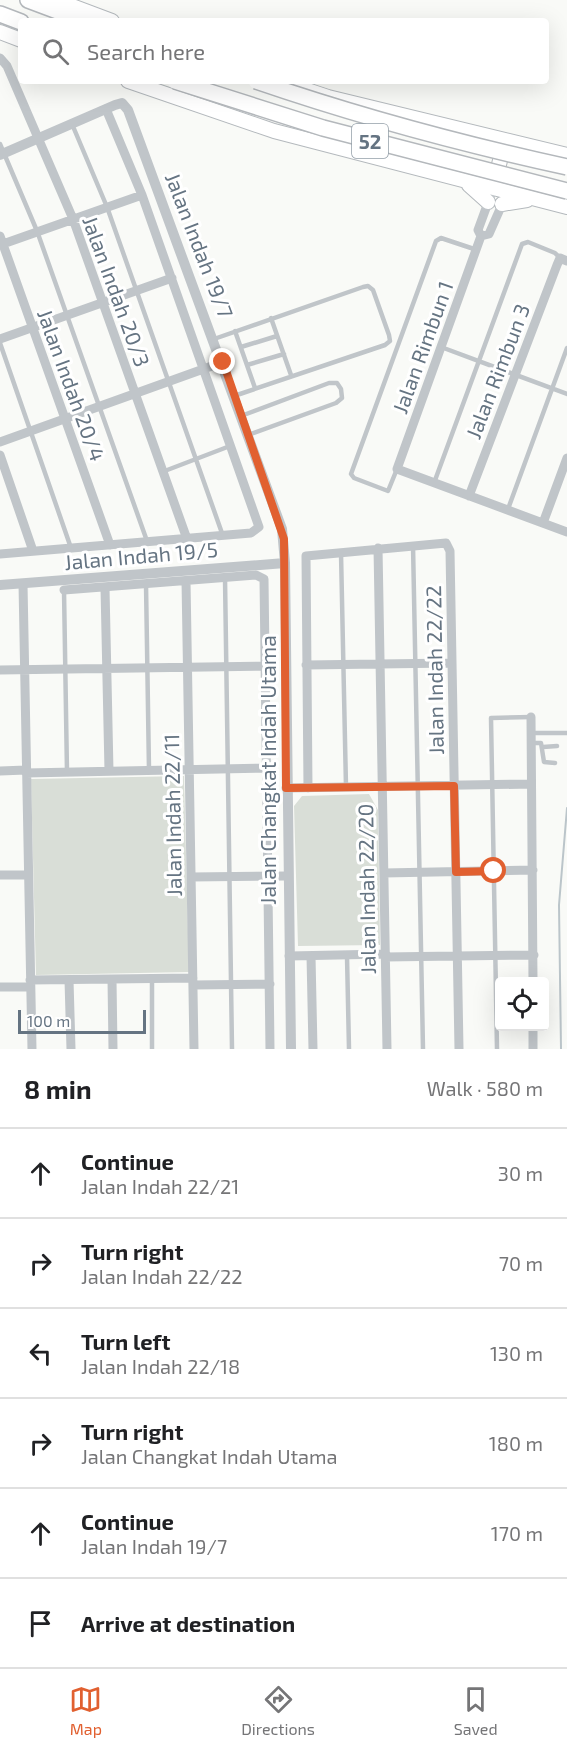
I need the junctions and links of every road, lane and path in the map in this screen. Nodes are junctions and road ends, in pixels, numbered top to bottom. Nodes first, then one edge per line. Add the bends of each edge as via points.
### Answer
1 (28, 0) edge
2 (56, 0) edge
3 (0, 14) edge
4 (76, 18) edge
5 (104, 18) edge
6 (18, 21) edge
7 (0, 32) edge
8 (18, 39) edge
9 (1, 59) edge
10 (137, 84) edge
11 (185, 84) edge
12 (265, 84) edge
13 (288, 84) edge
14 (106, 109) junction
15 (72, 124) junction
16 (457, 129) junction
17 (38, 138) junction
18 (511, 142) junction
19 (1, 151) edge
20 (561, 154) edge
21 (567, 167) edge
22 (445, 176) junction
23 (567, 190) edge
24 (142, 195) junction
25 (496, 200) junction
26 (547, 203) junction
27 (107, 207) junction
28 (567, 207) edge
29 (73, 219) junction
30 (38, 231) junction
31 (1, 242) edge
32 (477, 250) junction
33 (563, 260) edge
34 (172, 278) junction
35 (137, 291) junction
36 (103, 303) junction
37 (67, 315) junction
38 (271, 318) junction
39 (33, 328) junction
40 (235, 331) junction
41 (277, 336) junction
42 (214, 339) junction
43 (0, 341) edge
44 (241, 347) junction
45 (441, 347) junction
46 (567, 348) edge
47 (284, 354) junction
48 (223, 362) junction
49 (479, 362) junction
50 (247, 365) junction
51 (204, 369) junction
52 (291, 375) junction
53 (515, 375) junction
54 (170, 381) junction
55 (255, 388) junction
56 (552, 389) junction
57 (135, 394) junction
58 (567, 394) edge
59 (234, 396) junction
60 (100, 406) junction
61 (241, 416) junction
62 (65, 418) junction
63 (31, 430) junction
64 (248, 435) junction
65 (0, 441) edge
66 (231, 446) junction
67 (0, 455) edge
68 (567, 458) edge
69 (197, 459) junction
70 (397, 469) junction
71 (162, 471) junction
72 (434, 483) junction
73 (469, 496) junction
74 (507, 510) junction
75 (543, 523) junction
76 (567, 532) edge
77 (223, 536) junction
78 (187, 539) junction
79 (147, 541) junction
80 (413, 544) junction
81 (110, 545) junction
82 (71, 548) junction
83 (378, 548) junction
84 (33, 551) junction
85 (341, 551) junction
86 (0, 554) edge
87 (285, 563) junction
88 (225, 578) junction
89 (186, 581) junction
90 (23, 584) junction
91 (146, 584) junction
92 (0, 585) edge
93 (105, 588) junction
94 (64, 590) joint
95 (452, 663) junction
96 (380, 664) junction
97 (416, 664) junction
98 (306, 665) junction
99 (343, 665) junction
100 (226, 666) junction
101 (265, 666) junction
102 (146, 667) junction
103 (187, 667) junction
104 (106, 668) junction
105 (24, 669) junction
106 (65, 669) junction
107 (0, 670) edge
108 (531, 717) joint
109 (567, 733) edge
110 (531, 738) junction
111 (557, 746) dead end
112 (543, 747) junction
113 (555, 763) dead end
114 (227, 768) junction
115 (267, 768) junction
116 (149, 770) junction
117 (189, 770) junction
118 (0, 771) edge
119 (26, 771) junction
120 (109, 771) junction
121 (67, 772) junction
122 (531, 784) junction
123 (492, 785) junction
124 (418, 786) junction
125 (454, 786) junction
126 (382, 787) junction
127 (286, 788) junction
128 (309, 788) junction
129 (345, 788) junction
130 (533, 870) junction
131 (494, 871) junction
132 (420, 872) junction
133 (456, 872) junction
134 (384, 873) junction
135 (0, 875) edge
136 (28, 875) junction
137 (268, 876) junction
138 (287, 876) junction
139 (191, 877) junction
140 (230, 877) junction
141 (347, 955) junction
142 (495, 955) junction
143 (534, 955) junction
144 (289, 956) junction
145 (311, 956) junction
146 (386, 956) junction
147 (458, 956) junction
148 (421, 957) junction
149 (533, 977) edge
150 (152, 978) junction
151 (112, 979) junction
152 (69, 980) junction
153 (193, 981) junction
154 (30, 983) junction
155 (231, 984) junction
156 (270, 984) junction
157 (0, 987) edge
158 (533, 1031) edge
159 (32, 1049) edge
160 (71, 1049) edge
161 (113, 1049) edge
162 (152, 1049) edge
163 (194, 1049) edge
164 (232, 1049) edge
165 (270, 1049) edge
166 (291, 1049) edge
167 (313, 1049) edge
168 (349, 1049) edge
169 (387, 1049) edge
170 (423, 1049) edge
171 (459, 1049) edge
172 (497, 1049) edge
173 (533, 1049) edge

1 - 4 highway
2 - 5 main road
3 - 6 highway
7 - 8 main road
9 - 17 street, Jalan Indah 20/3
10 - 22 main road via 274,131
11 - 23 highway, 52, bridge via 344,134
12 - 21 highway, 52, bridge via 326,105
13 - 16 main road via 328,98
14 - 15 street
14 - 24 street
14 - 42 street, Jalan Indah 19/7 via 122,104 128,110
15 - 17 street
15 - 27 lane
16 - 18 main road
16 - 22 main road via 465,137 466,153 462,165
17 - 19 street
17 - 29 street, Jalan Indah 20/3
18 - 20 main road
18 - 25 main road
19 - 30 lane
20 - 26 main road via 540,158 536,171 537,187
22 - 25 main road via 465,182
24 - 27 street
24 - 34 street
25 - 26 main road via 532,199
25 - 32 street, Jalan Rimbun 1 via 478,230 481,236
26 - 28 main road
27 - 29 street
27 - 35 lane
29 - 30 street
29 - 36 street, Jalan Indah 20/3
30 - 31 street
30 - 37 lane
31 - 39 street, Jalan Indah 20/4
32 - 45 street, Jalan Rimbun 1
32 - 70 lane via 441,238 436,241 351,474 388,491
33 - 49 lane via 528,242 522,244
33 - 53 street, Jalan Rimbun 3
34 - 35 street
34 - 51 street
35 - 36 street
35 - 54 lane
36 - 37 street
36 - 57 street, Jalan Indah 20/3
37 - 39 street
37 - 60 lane
38 - 40 lane
38 - 41 lane
38 - 52 lane via 368,286 373,290 389,335 390,341 385,345
39 - 43 street
39 - 62 street, Jalan Indah 20/4
40 - 42 lane
40 - 44 lane
41 - 44 lane
41 - 47 lane
42 - 48 street, Jalan Indah 19/7
43 - 63 lane
44 - 50 lane
45 - 49 lane
45 - 70 street, Jalan Rimbun 1
46 - 56 lane
47 - 50 lane
47 - 52 lane
48 - 51 street
48 - 59 street, Jalan Indah 19/7
49 - 53 lane
49 - 72 lane
50 - 55 lane
51 - 54 street
51 - 66 street
52 - 55 lane
53 - 56 lane
53 - 73 street, Jalan Rimbun 3
54 - 57 street
54 - 69 lane
55 - 59 lane
56 - 58 lane
56 - 74 lane
57 - 60 street
57 - 71 street, Jalan Indah 20/3
59 - 61 street, Jalan Indah 19/7
60 - 62 street
60 - 79 lane
61 - 64 street, Jalan Indah 19/7
61 - 64 lane via 329,383 337,383 342,389 342,398 336,403
62 - 63 street
62 - 81 street, Jalan Indah 20/4
63 - 65 street
63 - 82 lane
64 - 87 street, Jalan Indah 19/7 via 282,529
66 - 69 lane
66 - 77 street via 259,523 258,530 251,533
67 - 84 street
68 - 75 street
69 - 71 lane
69 - 77 lane
70 - 72 street
71 - 78 street, Jalan Indah 20/3
72 - 73 street
73 - 74 street
74 - 75 street
75 - 76 street
77 - 78 street
78 - 79 street
79 - 81 street
80 - 83 street
80 - 95 street, Jalan Indah 22/22 via 448,544
80 - 97 lane
81 - 82 street
82 - 84 street
83 - 85 street
83 - 96 street, Jalan Indah 22/20
84 - 86 street
85 - 98 street via 306,556
85 - 99 lane
87 - 90 street, Jalan Indah 19/5
87 - 127 street, Jalan Changkat Indah Utama
88 - 89 street
88 - 100 lane
88 - 101 street via 263,577
89 - 91 street
89 - 103 street, Jalan Indah 22/11
90 - 92 street, Jalan Indah 19/5
90 - 105 street
91 - 93 street
91 - 102 lane
93 - 94 street
93 - 104 street
94 - 106 lane
95 - 97 street
95 - 125 street, Jalan Indah 22/22
96 - 97 street
96 - 99 street
96 - 126 street, Jalan Indah 22/20
97 - 124 lane
98 - 99 street
98 - 128 street
99 - 129 lane
100 - 101 street
100 - 103 street
100 - 114 lane
101 - 115 street
102 - 103 street
102 - 104 street
102 - 116 lane
103 - 117 street, Jalan Indah 22/11
104 - 106 street
104 - 120 street
105 - 106 street
105 - 107 street
105 - 119 street
106 - 121 lane
108 - 110 street
108 - 123 lane via 491,718
109 - 110 lane
110 - 112 lane
110 - 122 street
111 - 112 lane
112 - 113 lane via 544,762
114 - 115 street
114 - 117 street
114 - 140 lane
115 - 137 street
116 - 117 street
116 - 120 street
117 - 139 street, Jalan Indah 22/11
118 - 119 street
119 - 121 street
119 - 136 street
120 - 121 street
122 - 123 street
122 - 130 street
123 - 125 street
123 - 131 lane
124 - 125 street
124 - 126 street
124 - 132 lane
125 - 133 street, Jalan Indah 22/22
126 - 129 street
126 - 134 street, Jalan Indah 22/20
127 - 128 street
127 - 138 street, Jalan Changkat Indah Utama
128 - 129 street
130 - 131 street
130 - 143 street
131 - 133 street
131 - 142 lane
132 - 133 street
132 - 134 street
132 - 148 lane
133 - 147 street, Jalan Indah 22/22
134 - 146 street, Jalan Indah 22/20
135 - 136 street
136 - 154 street
137 - 138 street
137 - 140 street
137 - 156 street
138 - 144 street, Jalan Changkat Indah Utama
139 - 140 street
139 - 153 street, Jalan Indah 22/11
140 - 155 lane
141 - 145 street
141 - 146 street
141 - 168 lane
142 - 143 street
142 - 147 street
142 - 172 lane
143 - 149 street
144 - 145 street
144 - 166 street, Jalan Changkat Indah Utama
145 - 167 street
146 - 148 street
146 - 169 street, Jalan Indah 22/20
147 - 148 street
147 - 171 street, Jalan Indah 22/22
148 - 170 lane
150 - 151 street
150 - 153 street
150 - 162 lane
151 - 152 street
151 - 161 street
152 - 154 street
152 - 160 street
153 - 155 street
153 - 163 street, Jalan Indah 22/11
154 - 157 street
154 - 159 street
155 - 156 street
155 - 164 lane
156 - 165 street
158 - 173 street

